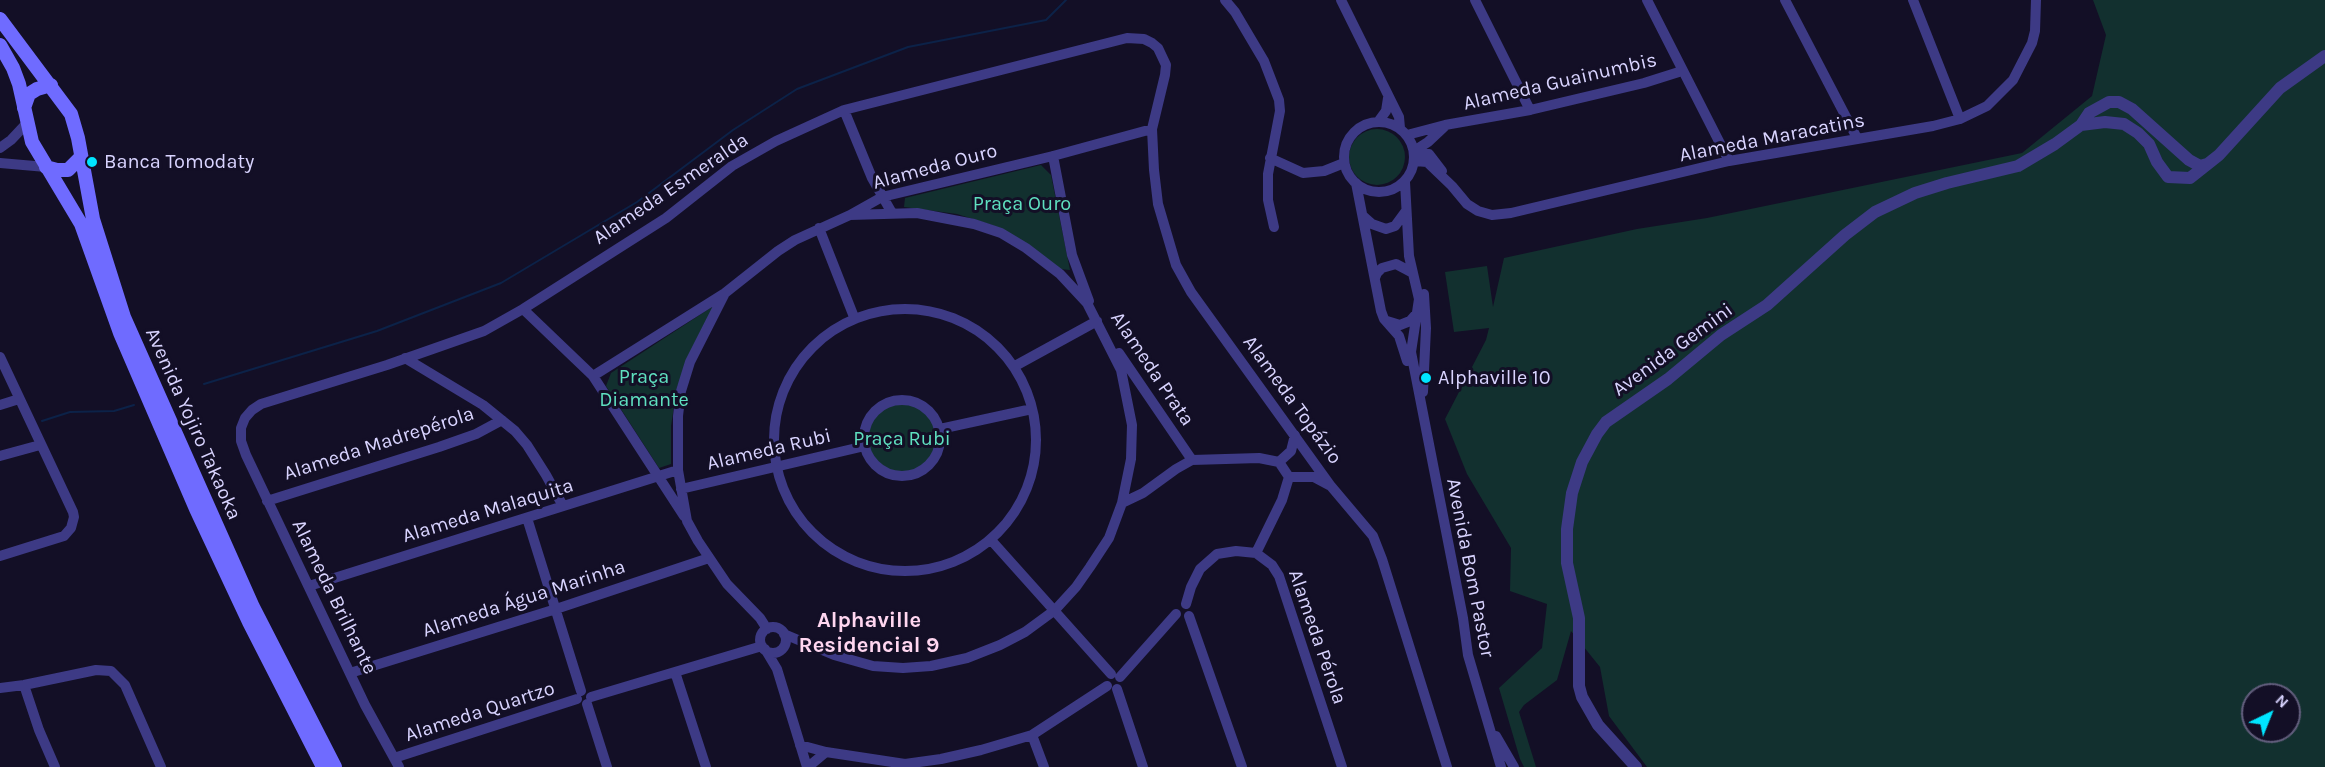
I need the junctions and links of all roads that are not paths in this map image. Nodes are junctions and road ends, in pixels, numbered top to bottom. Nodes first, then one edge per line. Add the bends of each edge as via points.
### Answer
1 (1225, 0) edge
2 (1341, 0) edge
3 (1474, 0) edge
4 (1647, 0) edge
5 (1785, 0) edge
6 (1912, 0) edge
7 (2036, 0) edge
8 (0, 19) edge
9 (0, 45) edge
10 (1158, 48) joint
11 (2325, 56) edge
12 (1682, 71) junction
13 (51, 86) junction
14 (1388, 98) junction
15 (24, 108) junction
16 (844, 110) junction
17 (1530, 110) junction
18 (1960, 119) junction
19 (1378, 122) junction
20 (27, 123) junction
21 (1445, 125) junction
22 (2080, 125) junction
23 (1152, 129) junction
24 (1403, 132) junction
25 (1857, 138) junction
26 (0, 148) edge
27 (1415, 155) junction
28 (1053, 156) junction
29 (81, 157) junction
30 (1270, 158) junction
31 (1729, 161) junction
32 (1344, 163) junction
33 (0, 164) edge
34 (2207, 164) junction
35 (46, 167) junction
36 (1405, 182) junction
37 (1356, 183) junction
38 (882, 197) junction
39 (1406, 211) junction
40 (892, 213) junction
41 (850, 215) junction
42 (1363, 216) junction
43 (1274, 227) dead end
44 (819, 228) junction
45 (1409, 256) junction
46 (1413, 273) junction
47 (1375, 278) junction
48 (724, 293) junction
49 (523, 309) junction
50 (1418, 312) junction
51 (854, 316) junction
52 (1384, 319) junction
53 (1097, 321) junction
54 (0, 357) edge
55 (405, 358) junction
56 (1015, 366) junction
57 (593, 376) junction
58 (1140, 384) junction
59 (1124, 390) junction
60 (19, 399) junction
61 (0, 405) edge
62 (1032, 409) junction
63 (1423, 419) junction
64 (502, 420) junction
65 (940, 429) junction
66 (1295, 435) junction
67 (241, 441) joint
68 (40, 444) junction
69 (865, 446) junction
70 (1305, 450) junction
71 (1291, 451) junction
72 (0, 456) edge
73 (1192, 460) junction
74 (1279, 462) junction
75 (773, 468) junction
76 (678, 470) junction
77 (1317, 474) junction
78 (658, 477) junction
79 (1289, 477) junction
80 (681, 489) junction
81 (267, 501) junction
82 (1122, 503) junction
83 (563, 506) junction
84 (527, 518) junction
85 (687, 521) junction
86 (991, 540) junction
87 (1256, 553) junction
88 (0, 556) edge
89 (709, 558) junction
90 (309, 586) junction
91 (1186, 604) junction
92 (556, 609) junction
93 (1055, 610) junction
94 (1176, 614) junction
95 (1189, 616) junction
96 (778, 637) junction
97 (763, 648) junction
98 (777, 669) junction
99 (675, 672) junction
100 (350, 673) junction
101 (1116, 676) junction
102 (24, 685) junction
103 (0, 688) edge
104 (1112, 688) junction
105 (584, 698) junction
106 (1488, 723) junction
107 (1032, 735) junction
108 (800, 745) junction
109 (826, 752) junction
110 (396, 763) edge
111 (943, 763) edge
112 (906, 765) edge
113 (1443, 766) edge
114 (55, 767) edge
115 (161, 767) edge
116 (323, 767) edge
117 (335, 767) edge
118 (607, 767) edge
119 (706, 767) edge
120 (808, 767) edge
121 (1044, 767) edge
122 (1143, 767) edge
123 (1242, 767) edge
124 (1342, 767) edge
125 (1501, 767) edge
126 (1514, 767) edge
127 (1636, 767) edge

1 - 30 street via 1277,89 1280,111
2 - 14 street
3 - 17 street
4 - 12 street
5 - 25 street
6 - 18 street
7 - 18 street, Alameda Maracatins via 2035,31 2020,70 1987,106
8 - 13 main road, Avenida Yojiro Takaoka
9 - 15 main road, Avenida Yojiro Takaoka via 13,68
10 - 16 street, Alameda Esmeralda via 1143,39 1126,38
10 - 23 street, Alameda Topázio via 1166,75
11 - 34 street via 2280,88
12 - 17 street, Alameda Guainumbis
12 - 31 street
13 - 15 main road via 28,94
13 - 29 main road, Avenida Yojiro Takaoka via 71,114
14 - 19 street via 1386,111
14 - 24 street
15 - 20 main road, Avenida Yojiro Takaoka
16 - 38 street
16 - 49 street, Alameda Esmeralda via 732,166 666,218
17 - 21 street, Alameda Guainumbis
18 - 25 street, Alameda Maracatins
19 - 24 street via 1389,123
19 - 32 street via 1359,128 1352,135
20 - 26 street
20 - 35 main road, Avenida Yojiro Takaoka
21 - 24 street, Alameda Guainumbis
21 - 27 street, Alameda Guainumbis
22 - 34 street via 2124,124 2149,144 2168,177 2190,178
22 - 34 street, Avenida Gemini via 2097,107 2119,102 2189,160 2200,166
22 - 127 street, Avenida Gemini via 2018,166 1915,193 1861,221 1767,305 1715,339 1668,379 1606,422 1597,434 1572,493 1568,529 1567,570 1577,606 1580,638 1579,686 1598,725
23 - 28 street, Alameda Ouro
23 - 66 street, Alameda Topázio via 1158,204 1176,265 1191,292
24 - 27 street
25 - 31 street, Alameda Maracatins
27 - 31 street, Alameda Maracatins via 1427,162 1467,204 1492,216
27 - 36 street via 1412,172
28 - 38 street, Alameda Ouro
28 - 53 street, Alameda Prata via 1072,255
29 - 35 main road via 68,170
29 - 117 main road, Avenida Yojiro Takaoka via 93,219 124,317 240,578
30 - 32 street via 1303,173 1324,171
30 - 43 street via 1268,200
32 - 37 street
33 - 35 street
35 - 116 main road, Avenida Yojiro Takaoka via 81,224 120,333 196,509
36 - 37 street via 1386,192 1365,189
36 - 39 street, Avenida Bom Pastor
37 - 42 street, Avenida Bom Pastor
38 - 40 street
38 - 41 street, Alameda Ouro
39 - 42 street via 1395,226 1386,229
39 - 45 street, Avenida Bom Pastor
40 - 41 street
40 - 53 street via 946,217 1001,233 1060,274 1088,303
41 - 44 street, Alameda Ouro
42 - 47 street, Avenida Bom Pastor
44 - 48 street, Alameda Ouro via 778,251
44 - 51 street
45 - 46 street, Avenida Bom Pastor
45 - 63 street, Avenida Bom Pastor via 1425,298
46 - 47 street via 1396,264 1382,268
46 - 50 street, Avenida Bom Pastor
47 - 52 street, Avenida Bom Pastor
48 - 57 street, Alameda Ouro
48 - 76 street via 690,362 681,391
49 - 55 street, Alameda Esmeralda via 484,330
49 - 57 street
50 - 52 street via 1400,326
50 - 63 street, Avenida Bom Pastor via 1411,352
51 - 56 street via 903,308 953,316 996,344
51 - 75 street via 813,345 795,367 777,412
52 - 63 street, Avenida Bom Pastor via 1404,348
53 - 56 street
53 - 58 street, Alameda Prata
53 - 59 street via 1121,370
54 - 60 street
55 - 64 street
55 - 67 street, Alameda Esmeralda via 261,404 245,418
56 - 62 street
57 - 78 street
58 - 59 street
58 - 73 street, Alameda Prata
59 - 82 street via 1132,425 1131,459
60 - 61 street
60 - 68 street
62 - 65 street
62 - 86 street via 1036,434 1033,471 1018,508
63 - 106 street, Avenida Bom Pastor via 1468,655
64 - 81 street, Alameda Madrepérola via 439,447
64 - 83 street via 527,445
65 - 69 street via 919,404 895,401 874,412 866,428
65 - 69 street via 938,453 925,470 915,475 904,477 883,472 868,456
66 - 70 street, Alameda Topázio
66 - 71 street
67 - 81 street, Alameda Brilhante
68 - 72 street
68 - 88 street via 74,512 74,522 64,537
69 - 75 street, Alameda Rubi
70 - 71 street
70 - 77 street, Alameda Topázio
71 - 74 street
73 - 74 street via 1242,457
73 - 82 street
74 - 79 street
75 - 80 street, Alameda Rubi
75 - 86 street via 786,500 804,525 826,546 870,567 924,570 950,564
76 - 78 street, Alameda Malaquita
76 - 80 street
77 - 79 street
77 - 113 street, Alameda Topázio via 1373,536
78 - 83 street, Alameda Malaquita
78 - 85 street
79 - 87 street
80 - 85 street
81 - 90 street, Alameda Brilhante
82 - 93 street via 1109,538
83 - 84 street, Alameda Malaquita
84 - 90 street, Alameda Malaquita
84 - 92 street
85 - 89 street
86 - 93 street
87 - 91 street via 1217,554 1200,569
87 - 124 street, Alameda Pérola via 1279,576
89 - 92 street, Alameda Água Marinha
89 - 96 street via 727,584
90 - 100 street, Alameda Brilhante
91 - 94 street via 1176,607
91 - 95 street
92 - 100 street, Alameda Água Marinha
92 - 105 street
93 - 96 street via 1000,645 968,658 931,666 873,666
93 - 101 street
94 - 95 street via 1182,618
94 - 101 street
95 - 123 street
96 - 97 street via 772,653
96 - 97 street via 762,635
96 - 98 street
97 - 98 street
97 - 99 street, Alameda Quartzo
98 - 108 street
99 - 105 street, Alameda Quartzo
99 - 119 street
100 - 110 street, Alameda Brilhante
101 - 104 street via 1121,685
102 - 103 street
102 - 114 street
102 - 115 street via 96,670 111,671 124,685
104 - 107 street
104 - 122 street
105 - 110 street, Alameda Quartzo
105 - 118 street
106 - 125 street, Avenida Bom Pastor
106 - 126 street, Avenida Bom Pastor
107 - 111 street
107 - 121 street
108 - 109 street
108 - 120 street
109 - 112 street
109 - 120 street
111 - 112 street

